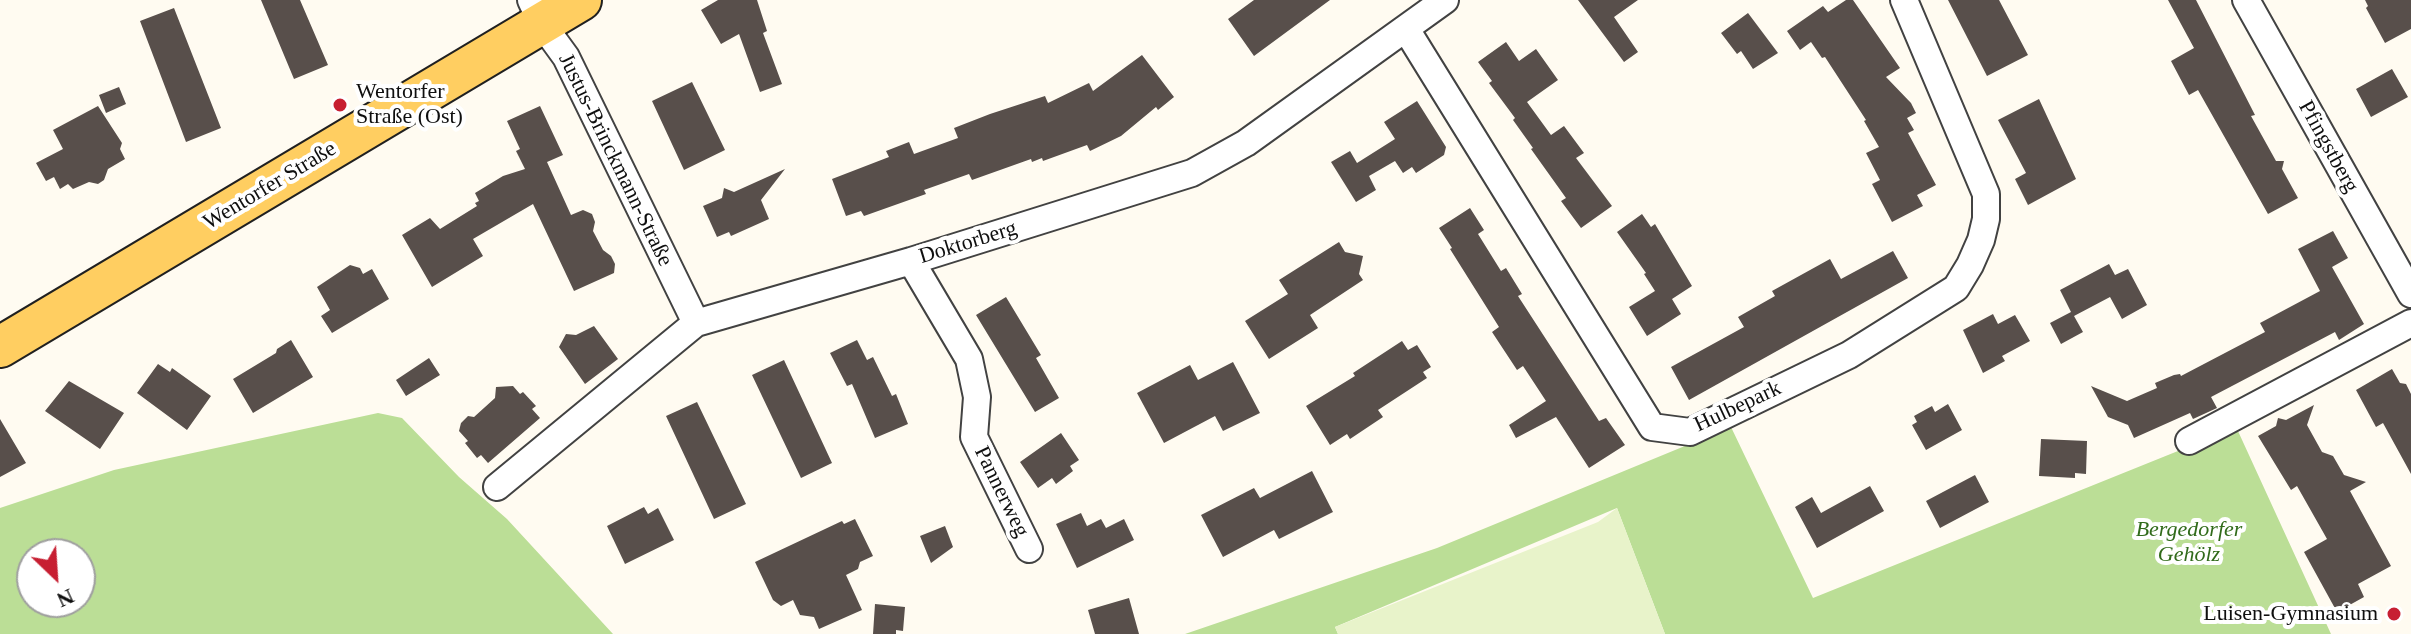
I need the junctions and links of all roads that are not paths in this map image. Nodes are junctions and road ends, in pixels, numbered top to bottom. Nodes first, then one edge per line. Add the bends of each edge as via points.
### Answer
1 (581, 0) edge
2 (1445, 0) edge
3 (1904, 0) edge
4 (2246, 0) edge
5 (536, 12) edge
6 (1406, 29) junction
7 (911, 261) junction
8 (2411, 294) edge
9 (696, 323) junction
10 (2411, 323) edge
11 (0, 347) edge
12 (2189, 441) dead end
13 (497, 487) dead end
14 (1029, 549) dead end

1 - 5 main road, Wentorfer Straße
2 - 6 street, Doktorberg
3 - 6 street, Hulbepark via 1986,194 1986,219 1970,265 1956,288 1849,355 1690,432 1652,427
4 - 8 street, Pfingstberg
5 - 9 street, Justus-Brinckmann-Straße via 566,57
5 - 11 main road, Wentorfer Straße
6 - 7 street, Doktorberg via 1246,143 1192,173
7 - 9 street, Doktorberg
7 - 14 street, Pannerweg via 969,359 977,397 974,437
9 - 13 street, Doktorberg
10 - 12 street

